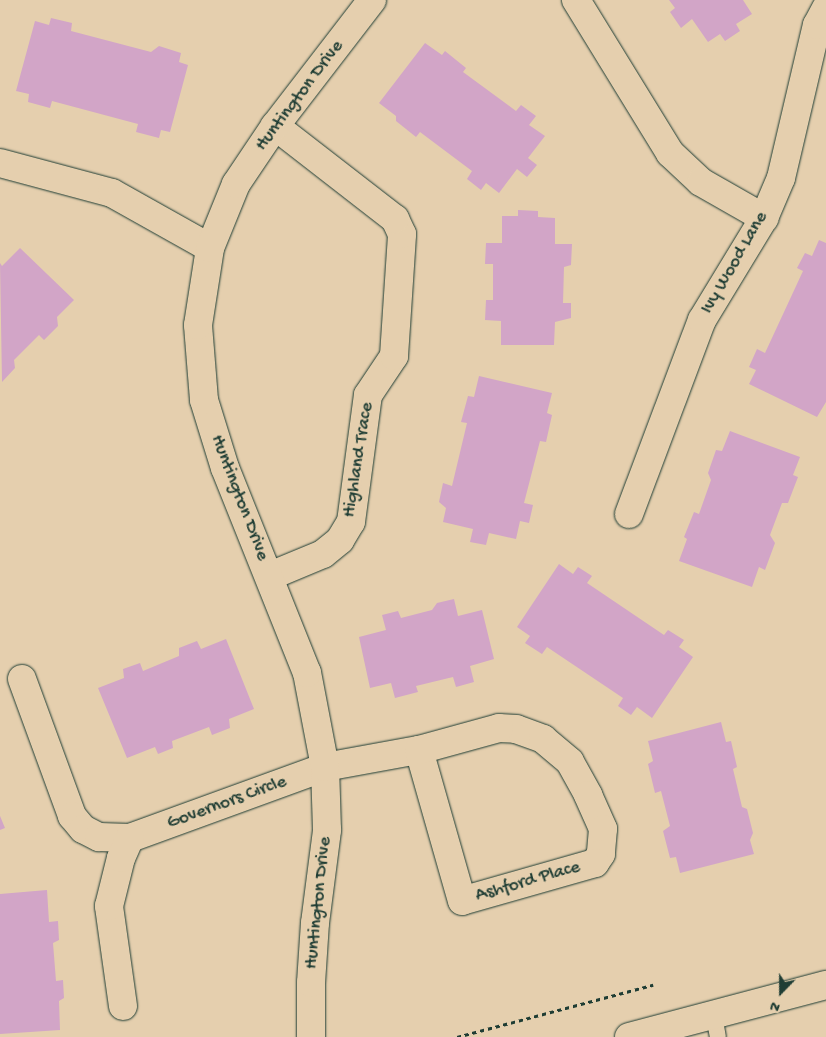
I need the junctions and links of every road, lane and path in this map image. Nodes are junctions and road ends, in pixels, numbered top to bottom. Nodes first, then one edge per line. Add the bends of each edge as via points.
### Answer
1 (372, 0) edge
2 (576, 0) edge
3 (826, 8) edge
4 (275, 126) junction
5 (0, 163) edge
6 (764, 218) junction
7 (210, 248) junction
8 (629, 514) dead end
9 (270, 576) junction
10 (22, 679) dead end
11 (419, 750) junction
12 (325, 767) junction
13 (130, 838) junction
14 (653, 985) dead end
15 (826, 985) edge
16 (123, 1006) dead end
17 (716, 1026) edge
18 (311, 1037) edge
19 (457, 1037) edge
20 (629, 1037) edge

1 - 4 street, Huntington Drive
2 - 6 street via 670,153 701,182
3 - 6 street, Ivy Wood Lane via 817,24 781,178
4 - 7 street, Huntington Drive via 236,184
4 - 9 street, Highland Trace via 395,219 402,234 394,356 368,396 351,522 340,540 323,554
5 - 7 street via 112,193
6 - 8 street, Ivy Wood Lane via 702,320
7 - 9 street, Huntington Drive via 198,325 204,400 225,468
9 - 12 street, Huntington Drive via 307,674
10 - 13 street via 72,816 83,829 99,837
11 - 11 street, Ashford Place via 498,728 516,729 543,739 570,762 588,795 603,829 602,854 595,864 462,901
11 - 12 street, Ashford Place
12 - 13 street, Governors Circle
12 - 18 street, Huntington Drive via 327,830 310,983
13 - 16 street via 121,858 109,906
14 - 19 path
15 - 17 street
17 - 20 street

